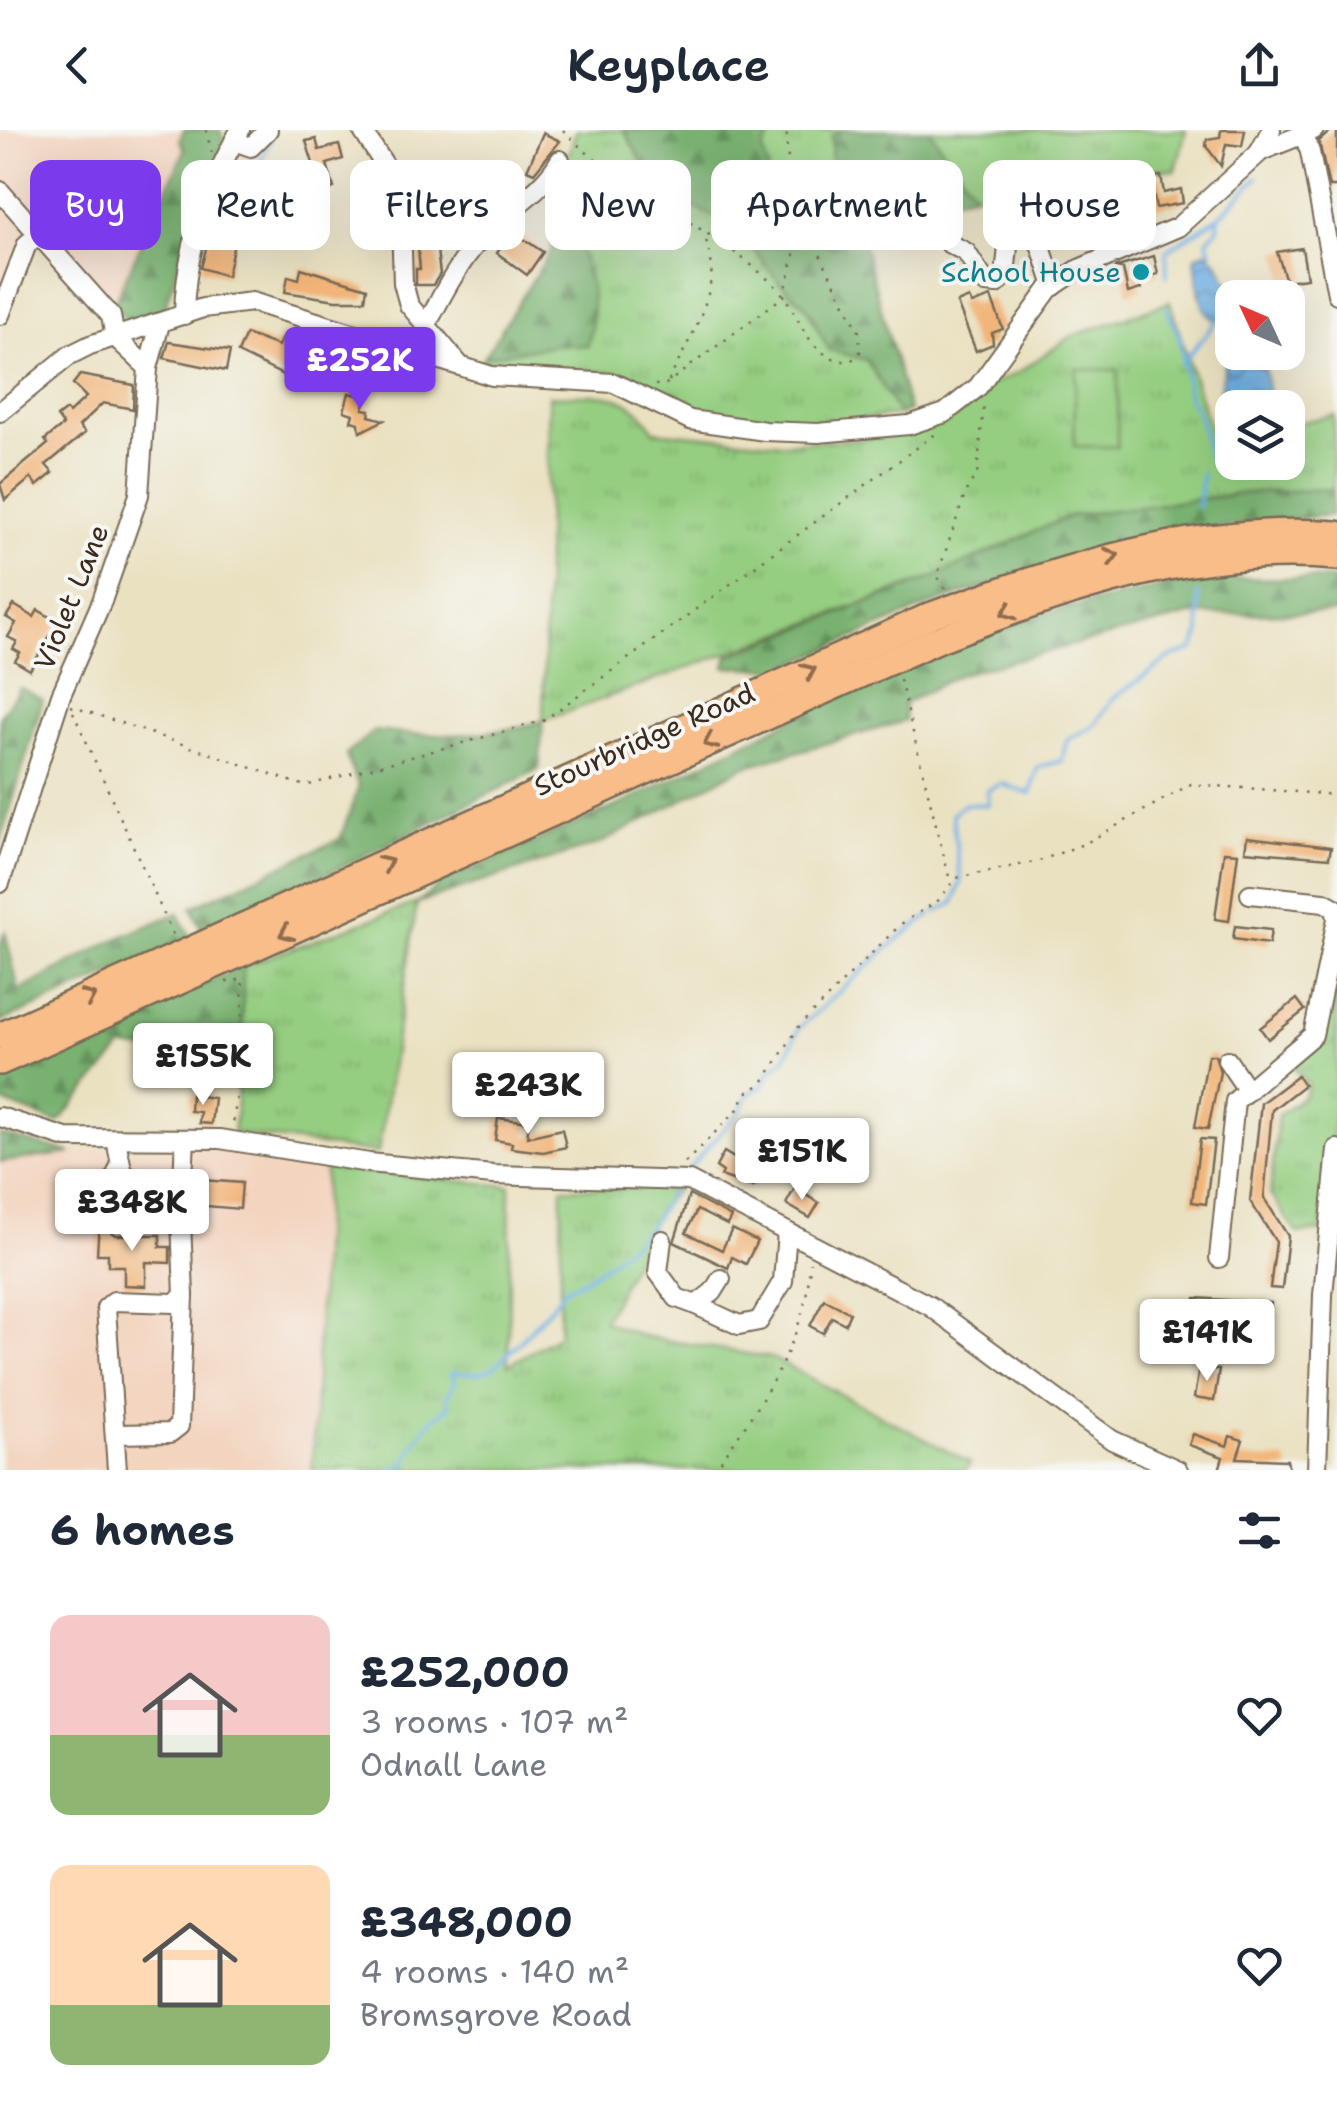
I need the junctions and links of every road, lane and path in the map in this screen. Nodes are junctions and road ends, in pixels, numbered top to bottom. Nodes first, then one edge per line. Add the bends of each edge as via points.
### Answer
1 (268, 130) edge
2 (362, 130) edge
3 (564, 130) edge
4 (788, 130) edge
5 (1271, 130) edge
6 (1307, 132) edge
7 (238, 135) edge
8 (1259, 152) junction
9 (787, 160) edge
10 (545, 184) edge
11 (0, 190) edge
12 (30, 224) edge
13 (702, 232) junction
14 (30, 242) edge
15 (53, 250) edge
16 (795, 250) edge
17 (819, 250) edge
18 (962, 250) edge
19 (1054, 286) junction
20 (1337, 294) edge
21 (784, 296) junction
22 (0, 315) edge
23 (184, 315) junction
24 (160, 324) junction
25 (426, 326) junction
26 (115, 337) junction
27 (459, 364) junction
28 (148, 368) junction
29 (668, 382) junction
30 (624, 389) junction
31 (0, 412) edge
32 (938, 432) dead end
33 (1337, 534) edge
34 (1309, 543) junction
35 (1337, 557) edge
36 (1337, 795) edge
37 (0, 884) edge
38 (1250, 894) dead end
39 (1333, 960) edge
40 (187, 966) junction
41 (2, 1052) edge
42 (1227, 1060) dead end
43 (1248, 1091) junction
44 (0, 1117) edge
45 (185, 1140) junction
46 (230, 1140) junction
47 (116, 1141) junction
48 (1337, 1150) edge
49 (120, 1166) dead end
50 (675, 1180) junction
51 (787, 1232) junction
52 (662, 1240) dead end
53 (810, 1243) junction
54 (1220, 1258) dead end
55 (721, 1279) dead end
56 (184, 1296) junction
57 (696, 1304) junction
58 (116, 1434) junction
59 (117, 1470) edge
60 (715, 1470) edge
61 (1178, 1470) edge
62 (1317, 1470) edge

1 - 7 street via 252,147
2 - 25 street via 400,188 403,283 408,305
3 - 13 path via 592,160
4 - 9 path
5 - 8 street
6 - 8 street
6 - 20 street
7 - 23 street via 198,225
8 - 19 street via 1178,227 1080,268
10 - 25 street via 483,235
11 - 12 street
13 - 21 path
13 - 29 path via 712,252 710,290
14 - 22 street
15 - 26 street via 111,316
16 - 21 path
17 - 21 path via 859,332 860,352 850,362 818,349
18 - 19 street via 986,283 997,284 1005,276 1009,238 1027,230 1040,244
19 - 30 street via 978,387 945,413 909,424 849,432 765,431 690,420
21 - 29 path
23 - 24 street
23 - 27 street via 252,302
24 - 26 street
24 - 28 street, Violet Lane
25 - 27 street
26 - 28 street
26 - 31 street via 70,355
27 - 30 street via 492,376
28 - 37 street, Violet Lane via 139,495 62,694
29 - 30 path
32 - 40 path via 543,720 305,786 70,706
33 - 34 highway, Stourbridge Road
34 - 35 highway, Stourbridge Road
34 - 40 highway, Stourbridge Road via 1192,538 1036,576 932,615
36 - 50 path via 1191,784 1086,843 1040,861 956,878 800,1025 762,1084 746,1093
38 - 39 street via 1335,908
39 - 43 street via 1313,1035
40 - 41 highway, Stourbridge Road
40 - 46 path via 198,986 243,980
42 - 43 street
43 - 54 street via 1236,1101
44 - 47 street via 66,1138
45 - 46 street
45 - 47 street
45 - 56 street
46 - 50 street via 492,1175
47 - 49 street
48 - 62 street
50 - 51 street
51 - 53 street
51 - 57 street via 783,1281 758,1321 739,1325
52 - 57 street via 656,1263 663,1283 677,1298
53 - 60 path via 808,1298 785,1364
53 - 61 street via 930,1306 1112,1440
55 - 57 street
56 - 58 street via 179,1426
56 - 58 street via 174,1303 108,1304
58 - 59 street

